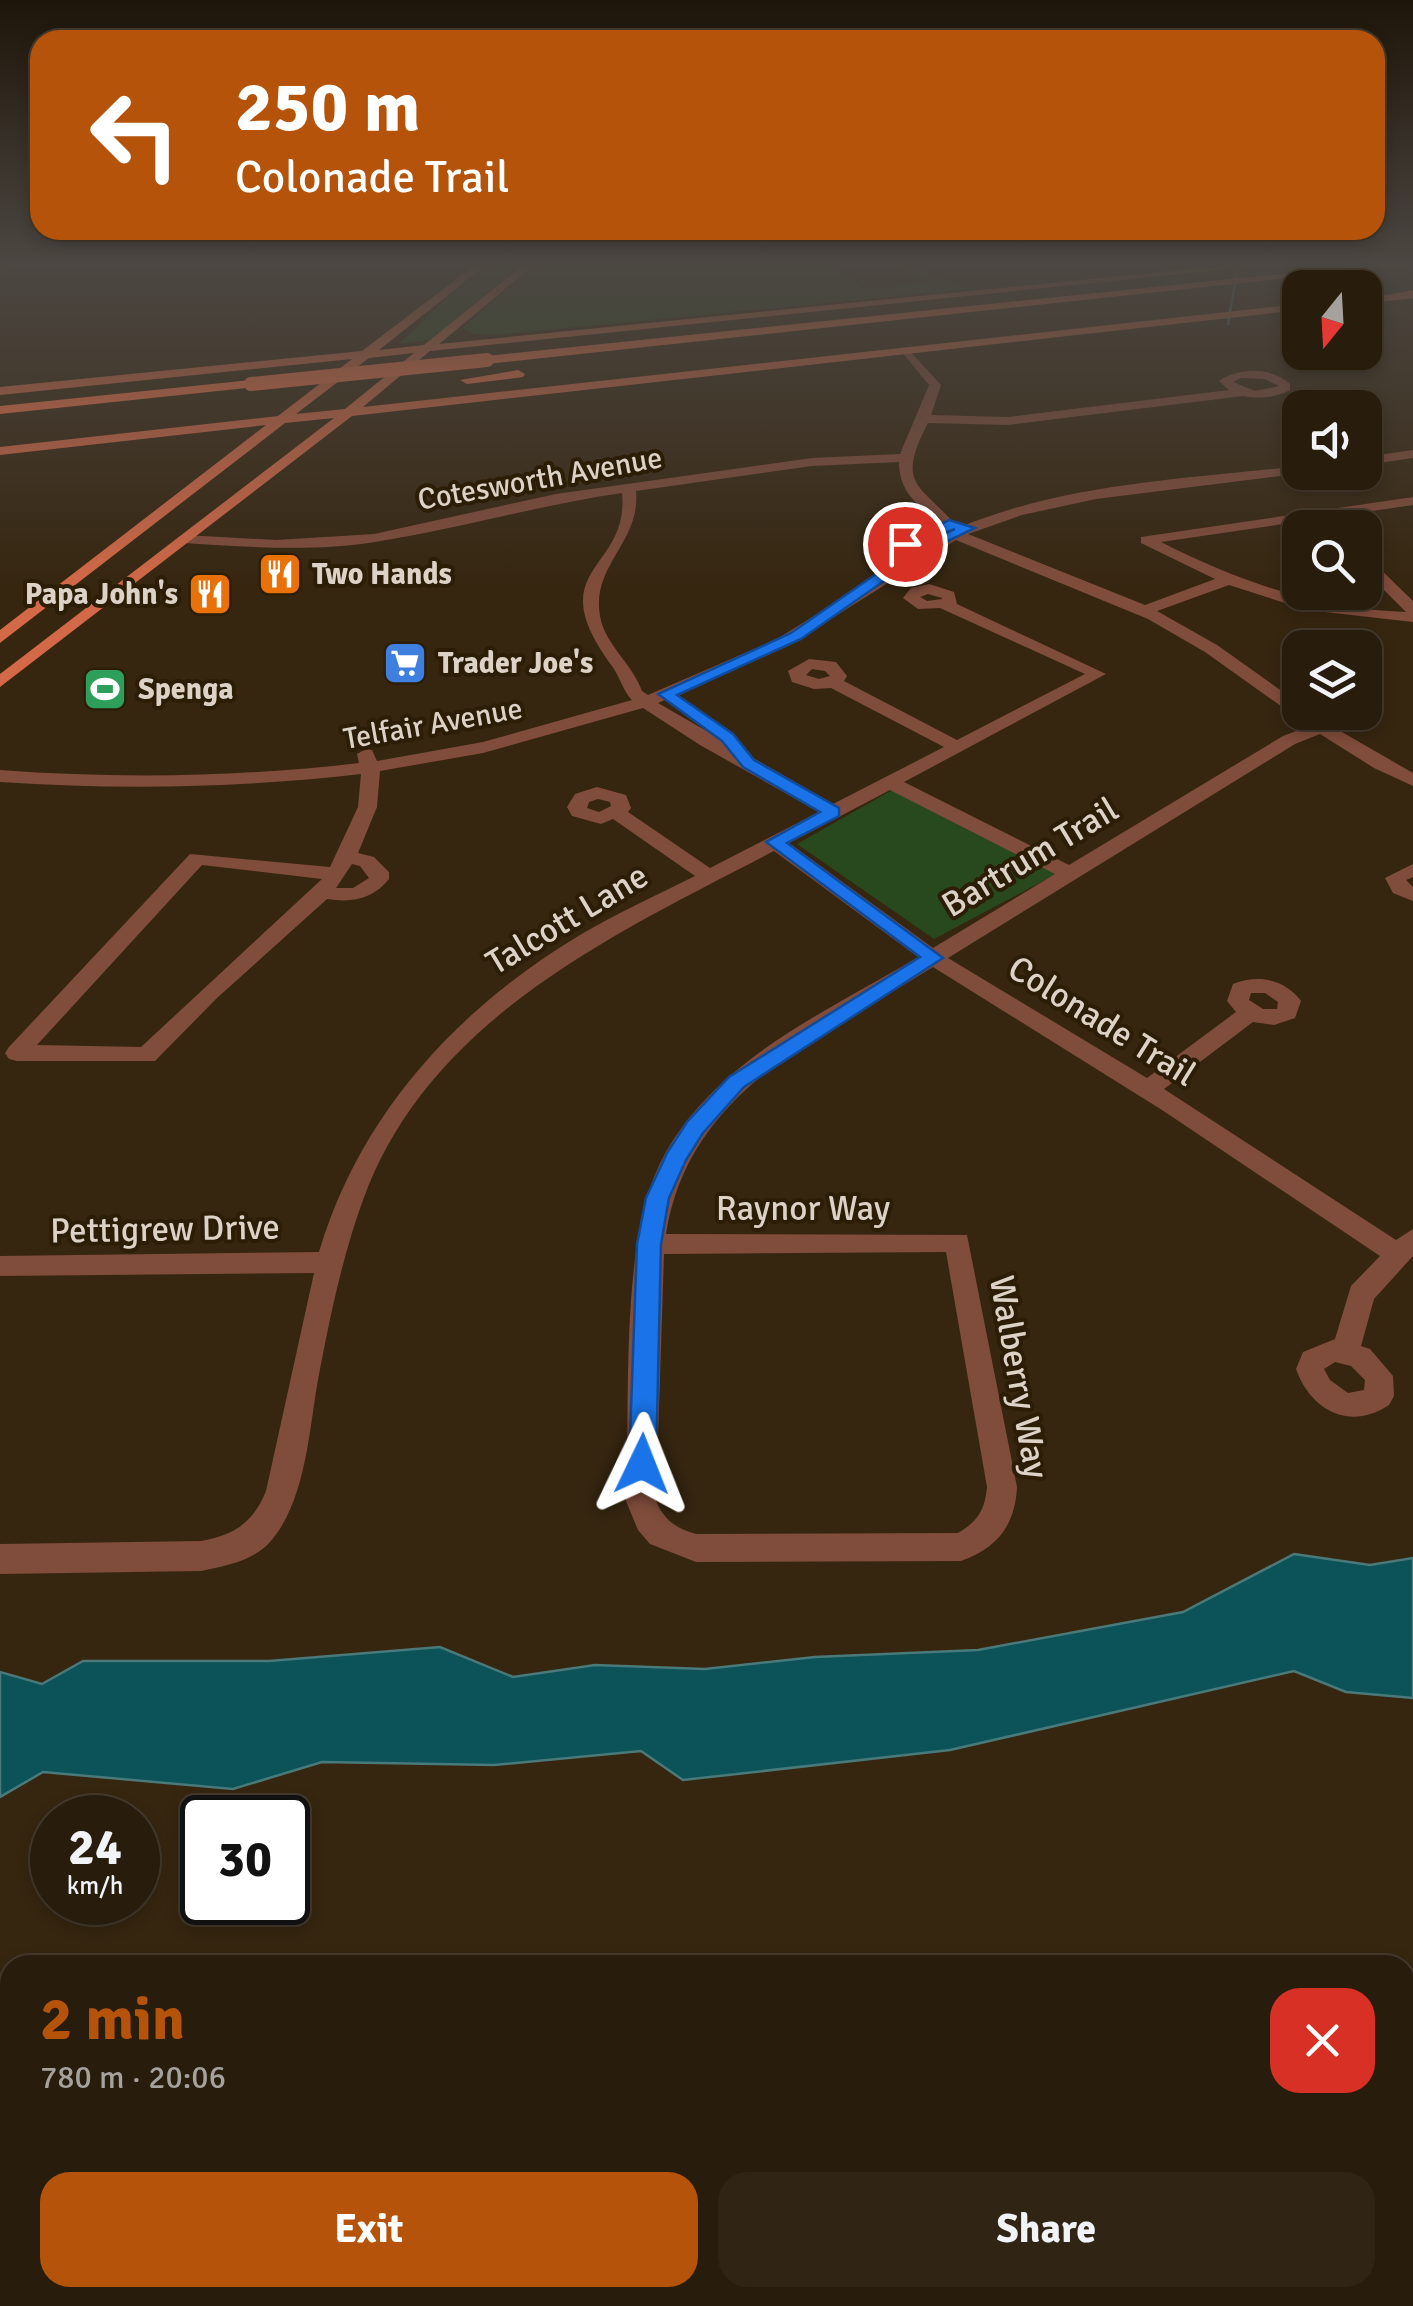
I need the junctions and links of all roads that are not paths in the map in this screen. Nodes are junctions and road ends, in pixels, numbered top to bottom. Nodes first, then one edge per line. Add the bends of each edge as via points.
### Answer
1 (175, 373) edge
2 (313, 373) edge
3 (342, 373) edge
4 (363, 373) edge
5 (399, 373) edge
6 (424, 373) edge
7 (536, 373) edge
8 (716, 373) edge
9 (909, 373) edge
10 (926, 373) edge
11 (448, 382) dead end
12 (1225, 382) junction
13 (405, 389) junction
14 (0, 391) edge
15 (1245, 392) junction
16 (1074, 400) junction
17 (275, 401) dead end
18 (433, 405) junction
19 (928, 407) junction
20 (0, 410) edge
21 (1088, 411) junction
22 (347, 414) junction
23 (277, 422) junction
24 (240, 425) junction
25 (210, 428) junction
26 (246, 444) junction
27 (1413, 450) edge
28 (0, 452) edge
29 (1382, 455) edge
30 (904, 458) junction
31 (1282, 469) edge
32 (202, 479) junction
33 (629, 490) junction
34 (1413, 502) edge
35 (1355, 510) edge
36 (1282, 520) edge
37 (957, 529) junction
38 (185, 538) junction
39 (125, 540) junction
40 (1208, 572) junction
41 (1382, 580) edge
42 (1225, 581) junction
43 (1126, 603) junction
44 (946, 604) dead end
45 (1143, 611) junction
46 (88, 614) junction
47 (1413, 614) edge
48 (0, 638) edge
49 (0, 682) edge
50 (833, 682) dead end
51 (650, 694) junction
52 (1282, 696) edge
53 (1313, 730) edge
54 (1321, 730) edge
55 (957, 747) junction
56 (369, 760) junction
57 (0, 763) edge
58 (0, 776) edge
59 (1413, 780) edge
60 (889, 782) junction
61 (833, 812) junction
62 (617, 813) dead end
63 (775, 842) junction
64 (1413, 870) edge
65 (334, 874) junction
66 (1071, 874) junction
67 (709, 876) junction
68 (1413, 896) edge
69 (933, 958) junction
70 (1250, 1013) dead end
71 (1148, 1090) junction
72 (958, 1242) joint
73 (649, 1244) junction
74 (1405, 1246) edge
75 (331, 1262) junction
76 (0, 1266) edge
77 (1346, 1352) dead end
78 (995, 1524) joint
79 (0, 1559) edge

1 - 14 main road
2 - 24 main road
3 - 23 main road
4 - 20 highway, bridge
5 - 22 main road
6 - 13 main road
7 - 11 highway
8 - 18 main road
9 - 19 street
10 - 19 street via 935,392
12 - 15 street
12 - 15 street via 1257,375 1286,388
12 - 16 street
13 - 17 highway
13 - 18 main road
15 - 21 street
16 - 19 street via 973,410
16 - 21 street
18 - 22 main road
19 - 21 street via 996,422
19 - 30 street
22 - 23 main road
22 - 38 main road
23 - 24 main road
23 - 26 main road
24 - 25 main road
25 - 26 main road
25 - 28 main road
26 - 32 main road
27 - 29 street
30 - 33 street, Cotesworth Avenue via 812,462
30 - 37 street via 916,496
31 - 37 street, Telfair Avenue via 1090,498
32 - 38 main road via 200,490 166,518 165,533
32 - 39 main road
33 - 38 street, Cotesworth Avenue via 511,506 374,538 276,544
33 - 51 street via 628,526 598,573 591,604 596,633
34 - 35 street
36 - 40 street via 1146,540
37 - 43 street
37 - 51 street, Telfair Avenue via 796,636
38 - 46 main road
39 - 46 main road via 142,547 143,556 102,590
39 - 48 main road
40 - 42 street
40 - 43 street
41 - 47 street
42 - 45 street
42 - 47 street via 1308,607 1367,616
43 - 45 street
44 - 55 street, Talcott Lane via 1098,674
45 - 52 street
46 - 49 main road
50 - 55 street
51 - 56 street, Telfair Avenue via 522,737
51 - 61 street via 705,743
53 - 66 street, Bartrum Trail
54 - 59 street
55 - 60 street, Talcott Lane
56 - 57 street, Telfair Avenue via 216,768
56 - 58 street, Telfair Avenue via 274,776 139,783
56 - 65 street via 368,806
60 - 61 street, Talcott Lane
60 - 66 street
61 - 63 street, Talcott Lane
62 - 67 street
63 - 67 street, Talcott Lane
63 - 69 street, Colonade Trail
64 - 68 street via 1394,878
65 - 65 street via 147,1055 17,1053 197,858
66 - 69 street, Bartrum Trail
67 - 75 street, Talcott Lane via 534,972 439,1057 363,1172
69 - 71 street, Colonade Trail
69 - 73 street, Bartrum Trail via 768,1059 715,1103 675,1159
70 - 71 street
71 - 74 street, Colonade Trail
72 - 73 street, Raynor Way
72 - 78 street, Walberry Way via 1002,1487
73 - 78 street, Bartrum Trail via 642,1501 658,1534 696,1548 961,1547
74 - 77 street via 1361,1294
75 - 76 street, Pettigrew Drive
75 - 79 street, Talcott Lane via 280,1492 258,1536 229,1552 201,1556

